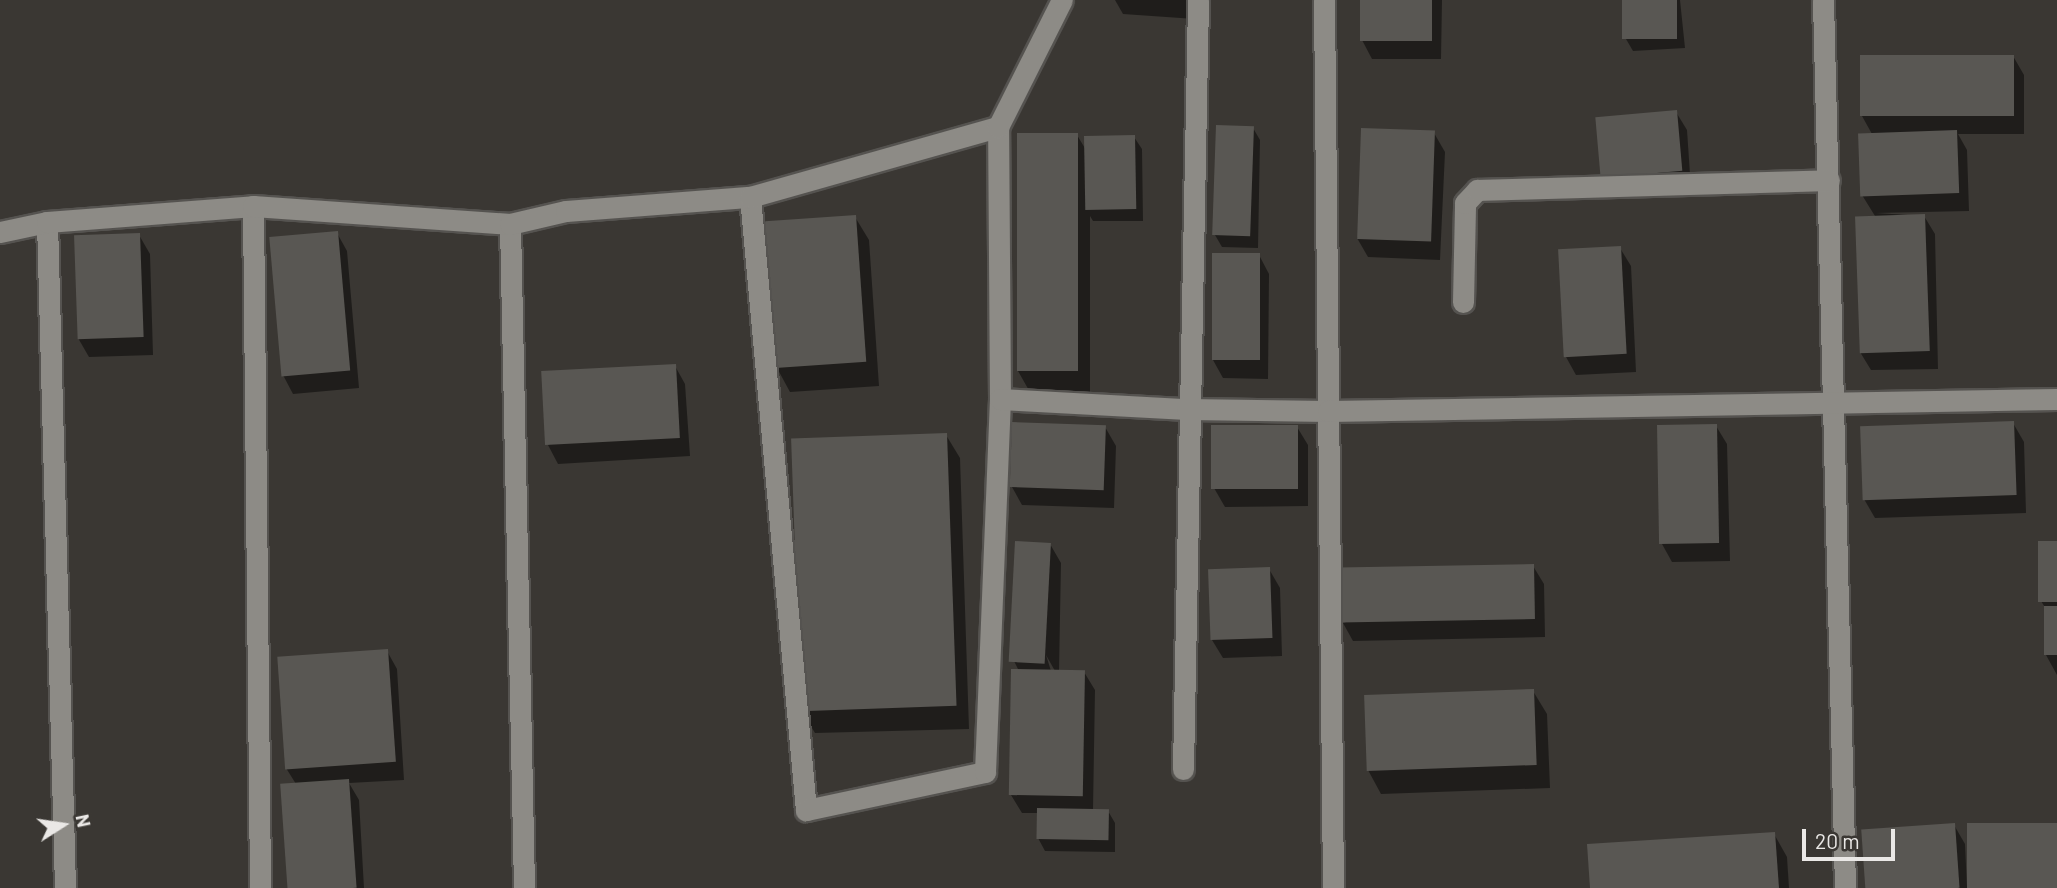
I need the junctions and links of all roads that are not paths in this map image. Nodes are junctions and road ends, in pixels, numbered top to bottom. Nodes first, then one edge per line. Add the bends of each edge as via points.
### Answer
1 (1062, 0) edge
2 (1198, 0) edge
3 (1324, 0) edge
4 (1823, 0) edge
5 (998, 127) junction
6 (1829, 180) junction
7 (750, 197) junction
8 (253, 206) junction
9 (47, 222) junction
10 (510, 224) junction
11 (0, 232) edge
12 (1463, 302) dead end
13 (1000, 399) junction
14 (2057, 399) edge
15 (1832, 401) junction
16 (1187, 409) junction
17 (1328, 411) junction
18 (1182, 769) dead end
19 (65, 888) edge
20 (260, 888) edge
21 (524, 888) edge
22 (1333, 888) edge
23 (1845, 888) edge

1 - 5 street
2 - 16 street
3 - 17 street
4 - 6 street
5 - 7 street
5 - 13 street
6 - 12 street via 1477,190 1465,203
6 - 15 street
7 - 10 street via 566,211
7 - 13 street via 806,810 985,772
8 - 9 street
8 - 10 street
8 - 20 street
9 - 11 street
9 - 19 street
10 - 21 street
13 - 16 street
14 - 15 street
15 - 17 street
15 - 23 street
16 - 17 street
16 - 18 street
17 - 22 street

